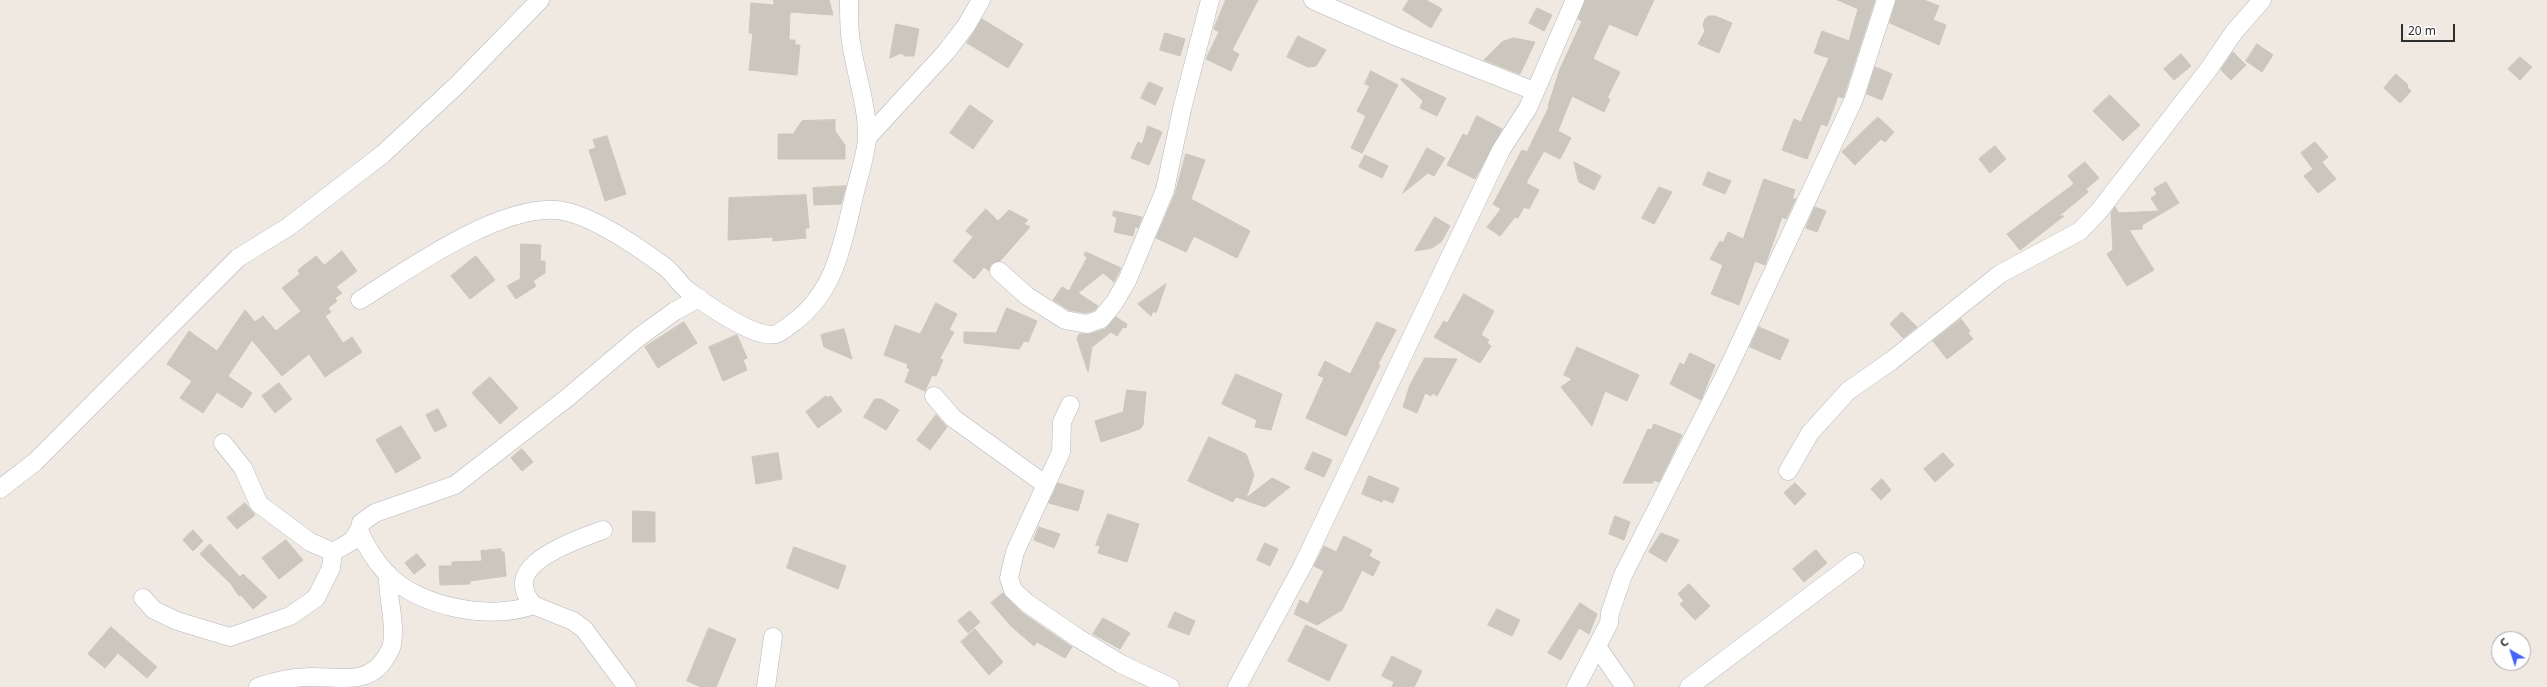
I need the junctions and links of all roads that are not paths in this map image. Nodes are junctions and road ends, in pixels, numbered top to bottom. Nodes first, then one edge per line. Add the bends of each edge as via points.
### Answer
1 (540, 0) edge
2 (849, 0) edge
3 (981, 0) edge
4 (1210, 0) edge
5 (1313, 0) edge
6 (1575, 0) edge
7 (1886, 0) edge
8 (2262, 0) edge
9 (1534, 91) junction
10 (867, 138) junction
11 (999, 271) dead end
12 (699, 298) junction
13 (360, 300) dead end
14 (934, 396) dead end
15 (1070, 405) dead end
16 (223, 443) dead end
17 (1788, 471) dead end
18 (1046, 485) junction
19 (0, 489) edge
20 (359, 530) junction
21 (603, 530) dead end
22 (333, 552) junction
23 (1855, 562) dead end
24 (388, 574) junction
25 (143, 598) dead end
26 (533, 605) junction
27 (773, 637) dead end
28 (1598, 648) junction
29 (258, 687) edge
30 (628, 687) edge
31 (766, 687) edge
32 (1170, 687) edge
33 (1237, 687) edge
34 (1576, 687) edge
35 (1625, 687) edge
36 (1689, 687) edge

1 - 19 street via 457,85 383,154 288,227 238,258 35,462
2 - 10 street via 850,35 858,69
3 - 10 street via 966,26 946,52
4 - 11 street via 1182,109 1165,190 1127,281 1110,308 1101,319 1087,324 1066,320 1027,296
5 - 9 street via 1397,37
6 - 9 street via 1544,74
7 - 28 street via 1854,99 1725,375 1624,575
8 - 17 street via 2234,32 2208,70 2099,211 2080,231 2000,274 1848,391 1810,433
9 - 33 street via 1528,108 1501,150 1480,193 1422,320 1303,565
10 - 12 street via 837,264 830,281 802,316 776,334 756,332
12 - 13 street via 686,289 665,267 622,237 578,214 541,209 499,222 451,242
12 - 20 street via 675,311 639,337 567,398 455,485 375,513
14 - 18 street via 954,418
15 - 18 street via 1062,422 1061,452
16 - 22 street via 243,468 259,504 310,542
18 - 32 street via 1015,552 1009,578 1013,590 1027,604 1120,664
20 - 22 street via 352,541
20 - 24 street via 365,543
21 - 26 street via 556,550 527,572 524,582 526,595
22 - 25 street via 331,568 316,598 290,616 230,637 177,621 154,610
23 - 36 street
24 - 26 street via 419,596 472,610 518,610
24 - 29 street via 387,593 394,615 392,645 380,669 363,677 277,680
26 - 30 street via 573,621 584,629
27 - 31 street
28 - 34 street
28 - 35 street

